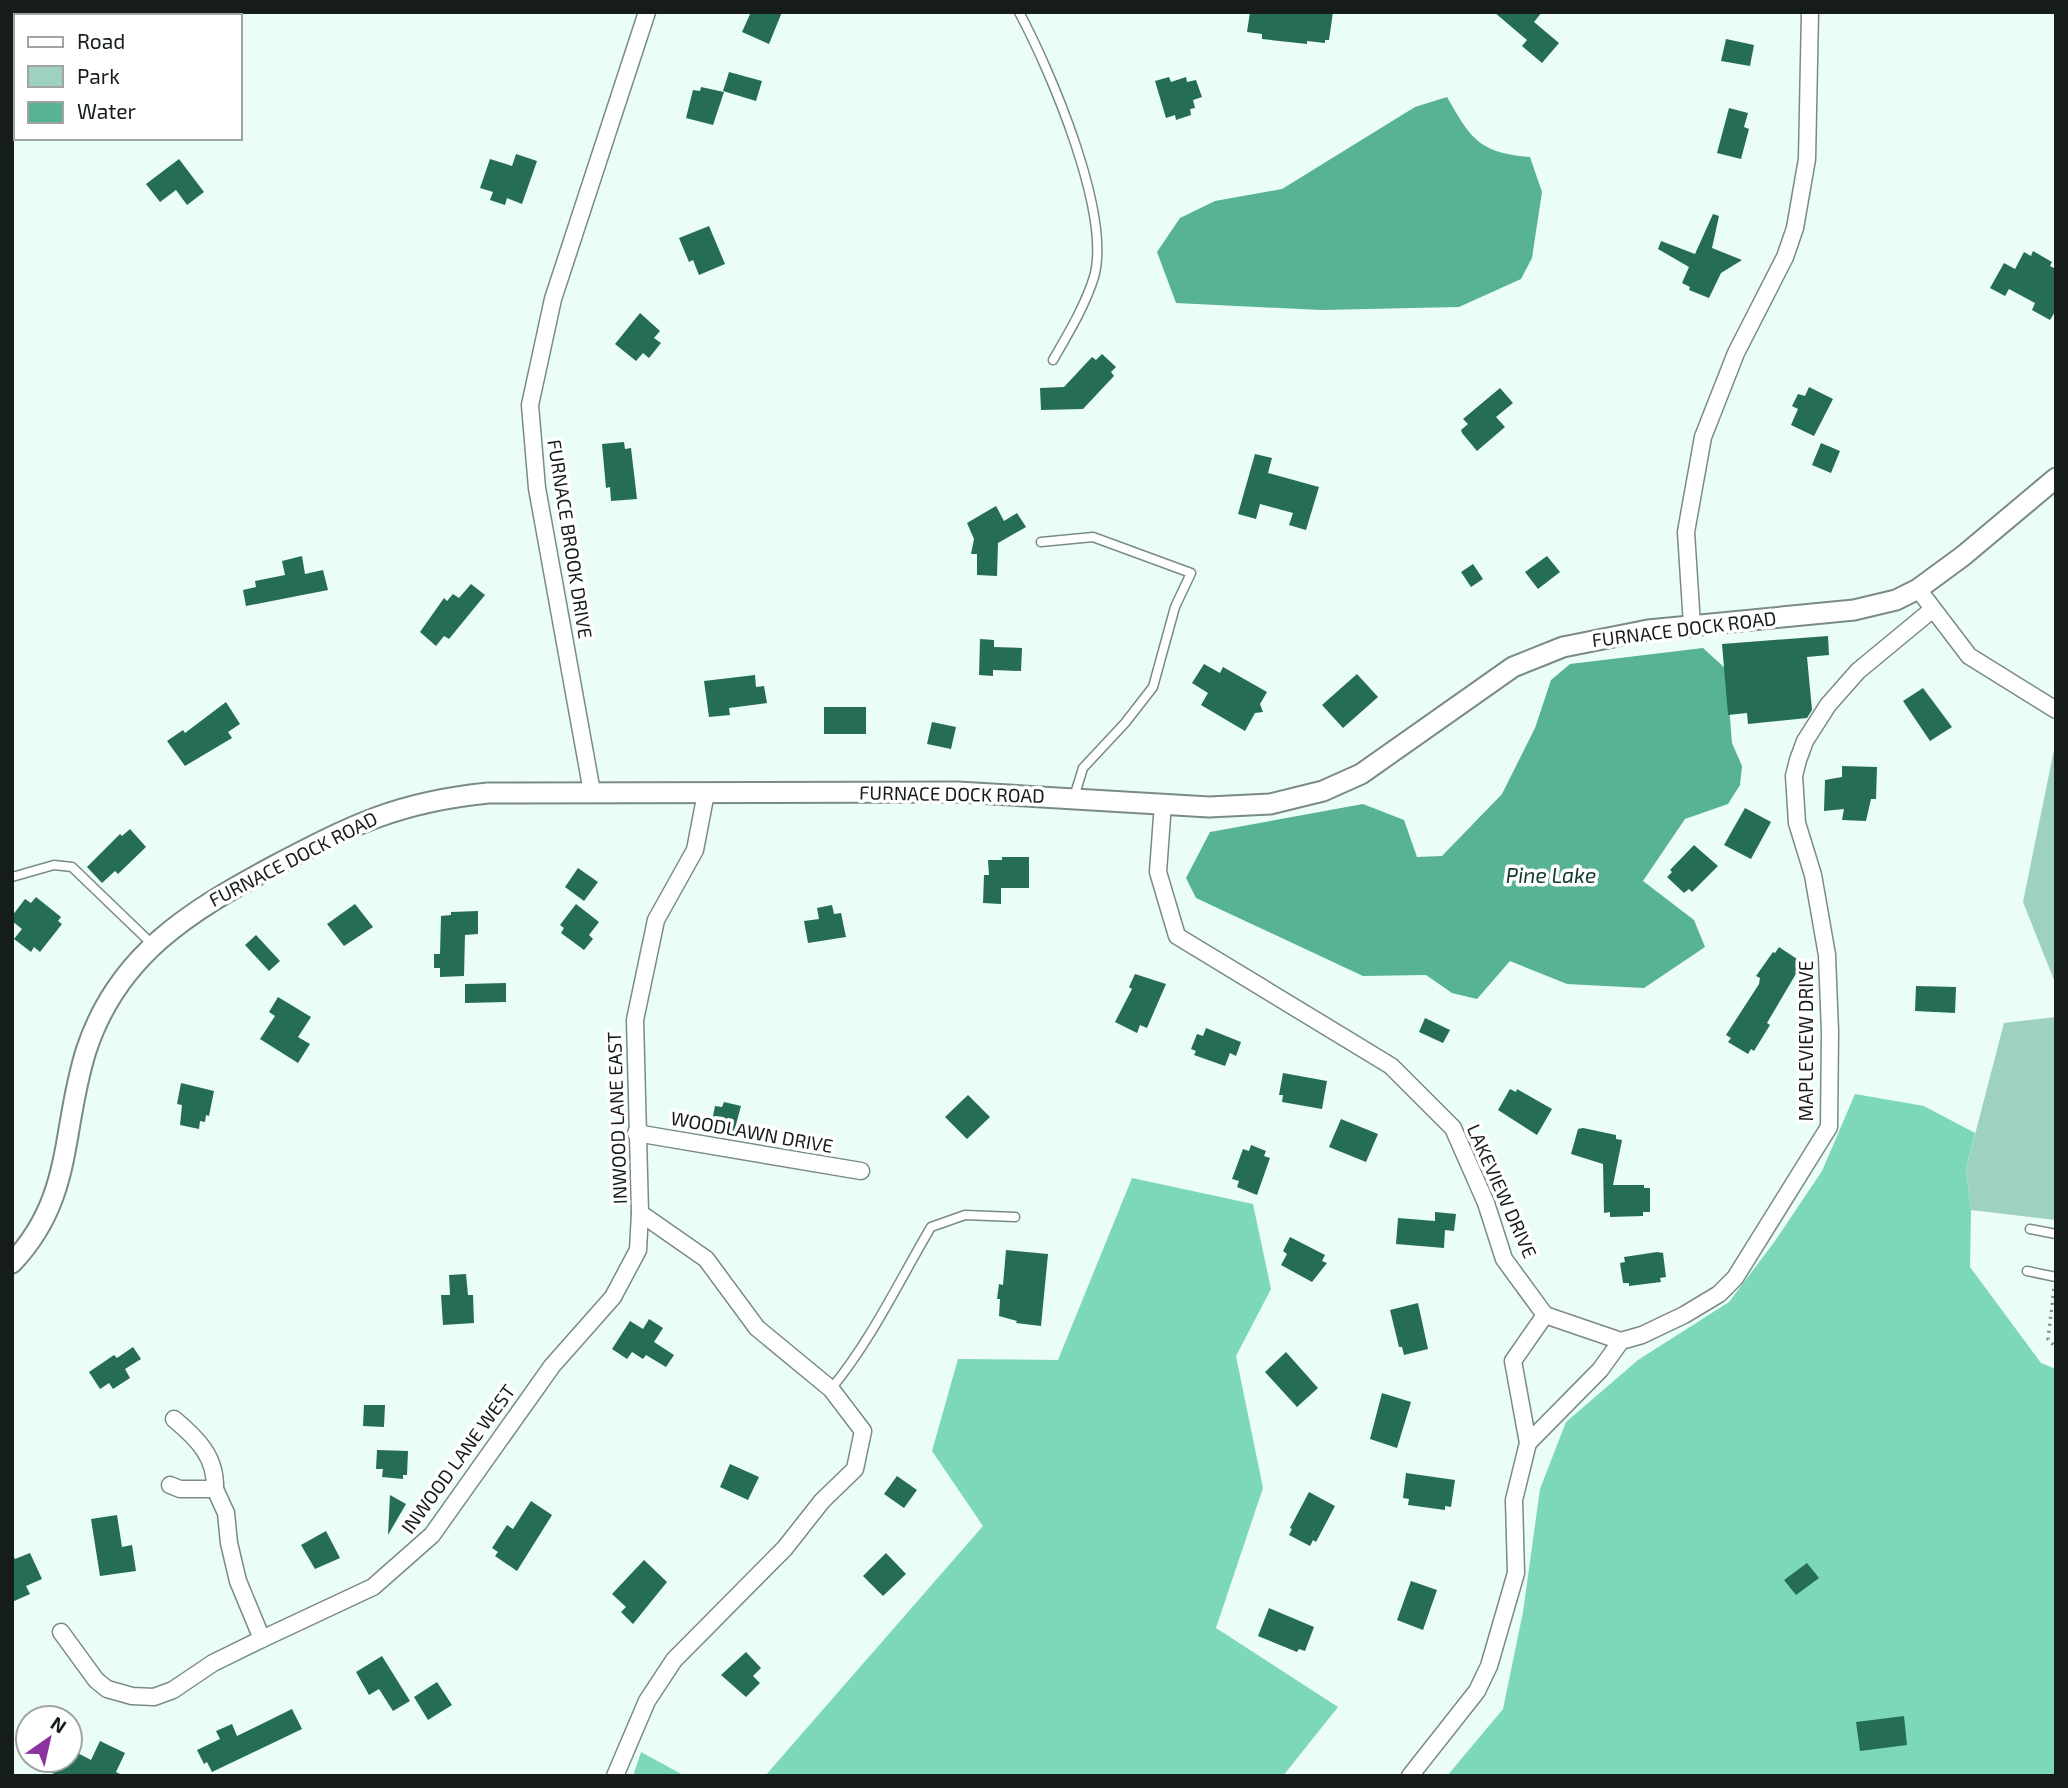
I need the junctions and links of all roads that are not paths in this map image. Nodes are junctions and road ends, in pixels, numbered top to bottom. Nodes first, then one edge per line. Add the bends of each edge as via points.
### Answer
1 (647, 12) edge
2 (1019, 12) edge
3 (1810, 12) edge
4 (1054, 359) dead end
5 (2056, 478) edge
6 (1041, 542) dead end
7 (1918, 589) junction
8 (1933, 609) junction
9 (1692, 625) junction
10 (2056, 710) edge
11 (592, 792) junction
12 (706, 793) junction
13 (1074, 797) junction
14 (1163, 803) junction
15 (12, 877) edge
16 (152, 944) junction
17 (636, 1133) junction
18 (861, 1171) dead end
19 (640, 1213) junction
20 (1015, 1217) dead end
21 (2030, 1229) dead end
22 (2056, 1234) edge
23 (12, 1263) edge
24 (2027, 1271) dead end
25 (2056, 1277) edge
26 (1545, 1315) junction
27 (1621, 1341) junction
28 (831, 1390) junction
29 (174, 1419) dead end
30 (1528, 1443) junction
31 (170, 1485) dead end
32 (215, 1489) junction
33 (61, 1632) dead end
34 (262, 1639) junction
35 (615, 1776) edge
36 (1410, 1776) edge

1 - 11 street, FURNACE BROOK DRIVE via 553,299 530,405 537,488
2 - 4 lane via 1047,65 1092,199 1098,240 1094,276
3 - 9 street via 1807,159 1795,228 1736,353 1703,437 1686,532
5 - 7 street, FURNACE DOCK ROAD
6 - 13 lane via 1093,537 1191,573 1175,607 1153,687 1083,768
7 - 8 street
7 - 9 street, FURNACE DOCK ROAD via 1896,600 1854,610
8 - 10 street via 1969,656
8 - 27 street, MAPLEVIEW DRIVE via 1858,671 1828,705 1805,741 1794,776 1797,823 1813,875 1826,955 1829,1127 1735,1278 1719,1294 1684,1315
9 - 14 street, FURNACE DOCK ROAD via 1578,642 1526,661 1380,764 1322,791 1240,807
11 - 12 street, FURNACE DOCK ROAD
11 - 16 street, FURNACE DOCK ROAD via 465,796 384,812 200,907
12 - 13 street, FURNACE DOCK ROAD via 958,792
12 - 17 street, INWOOD LANE EAST via 695,850 656,920 635,1020
13 - 14 street, FURNACE DOCK ROAD
14 - 26 street, LAKEVIEW DRIVE via 1158,872 1177,936 1391,1066 1453,1128 1486,1203 1504,1259
15 - 16 lane via 54,864 72,867
16 - 23 street, FURNACE DOCK ROAD via 121,983 95,1028 80,1070 53,1202 37,1233
17 - 18 street, WOODLAWN DRIVE
17 - 19 street, INWOOD LANE EAST
19 - 28 street, INWOOD LANE EAST via 706,1259 757,1328
19 - 34 street, INWOOD LANE WEST via 638,1250 613,1297 552,1366 432,1535 373,1587
20 - 28 lane via 965,1215 931,1227 882,1317
21 - 22 lane
24 - 25 lane
26 - 27 street
26 - 30 street via 1513,1361
27 - 30 street via 1600,1370
28 - 35 street, INWOOD LANE EAST via 863,1431 855,1469 785,1548 674,1660 646,1701
29 - 32 street via 199,1439 216,1470
30 - 36 street via 1514,1500 1516,1573 1489,1665 1470,1704
31 - 32 street
32 - 34 street via 226,1513 238,1581
33 - 34 street, INWOOD LANE WEST via 107,1689 154,1697

